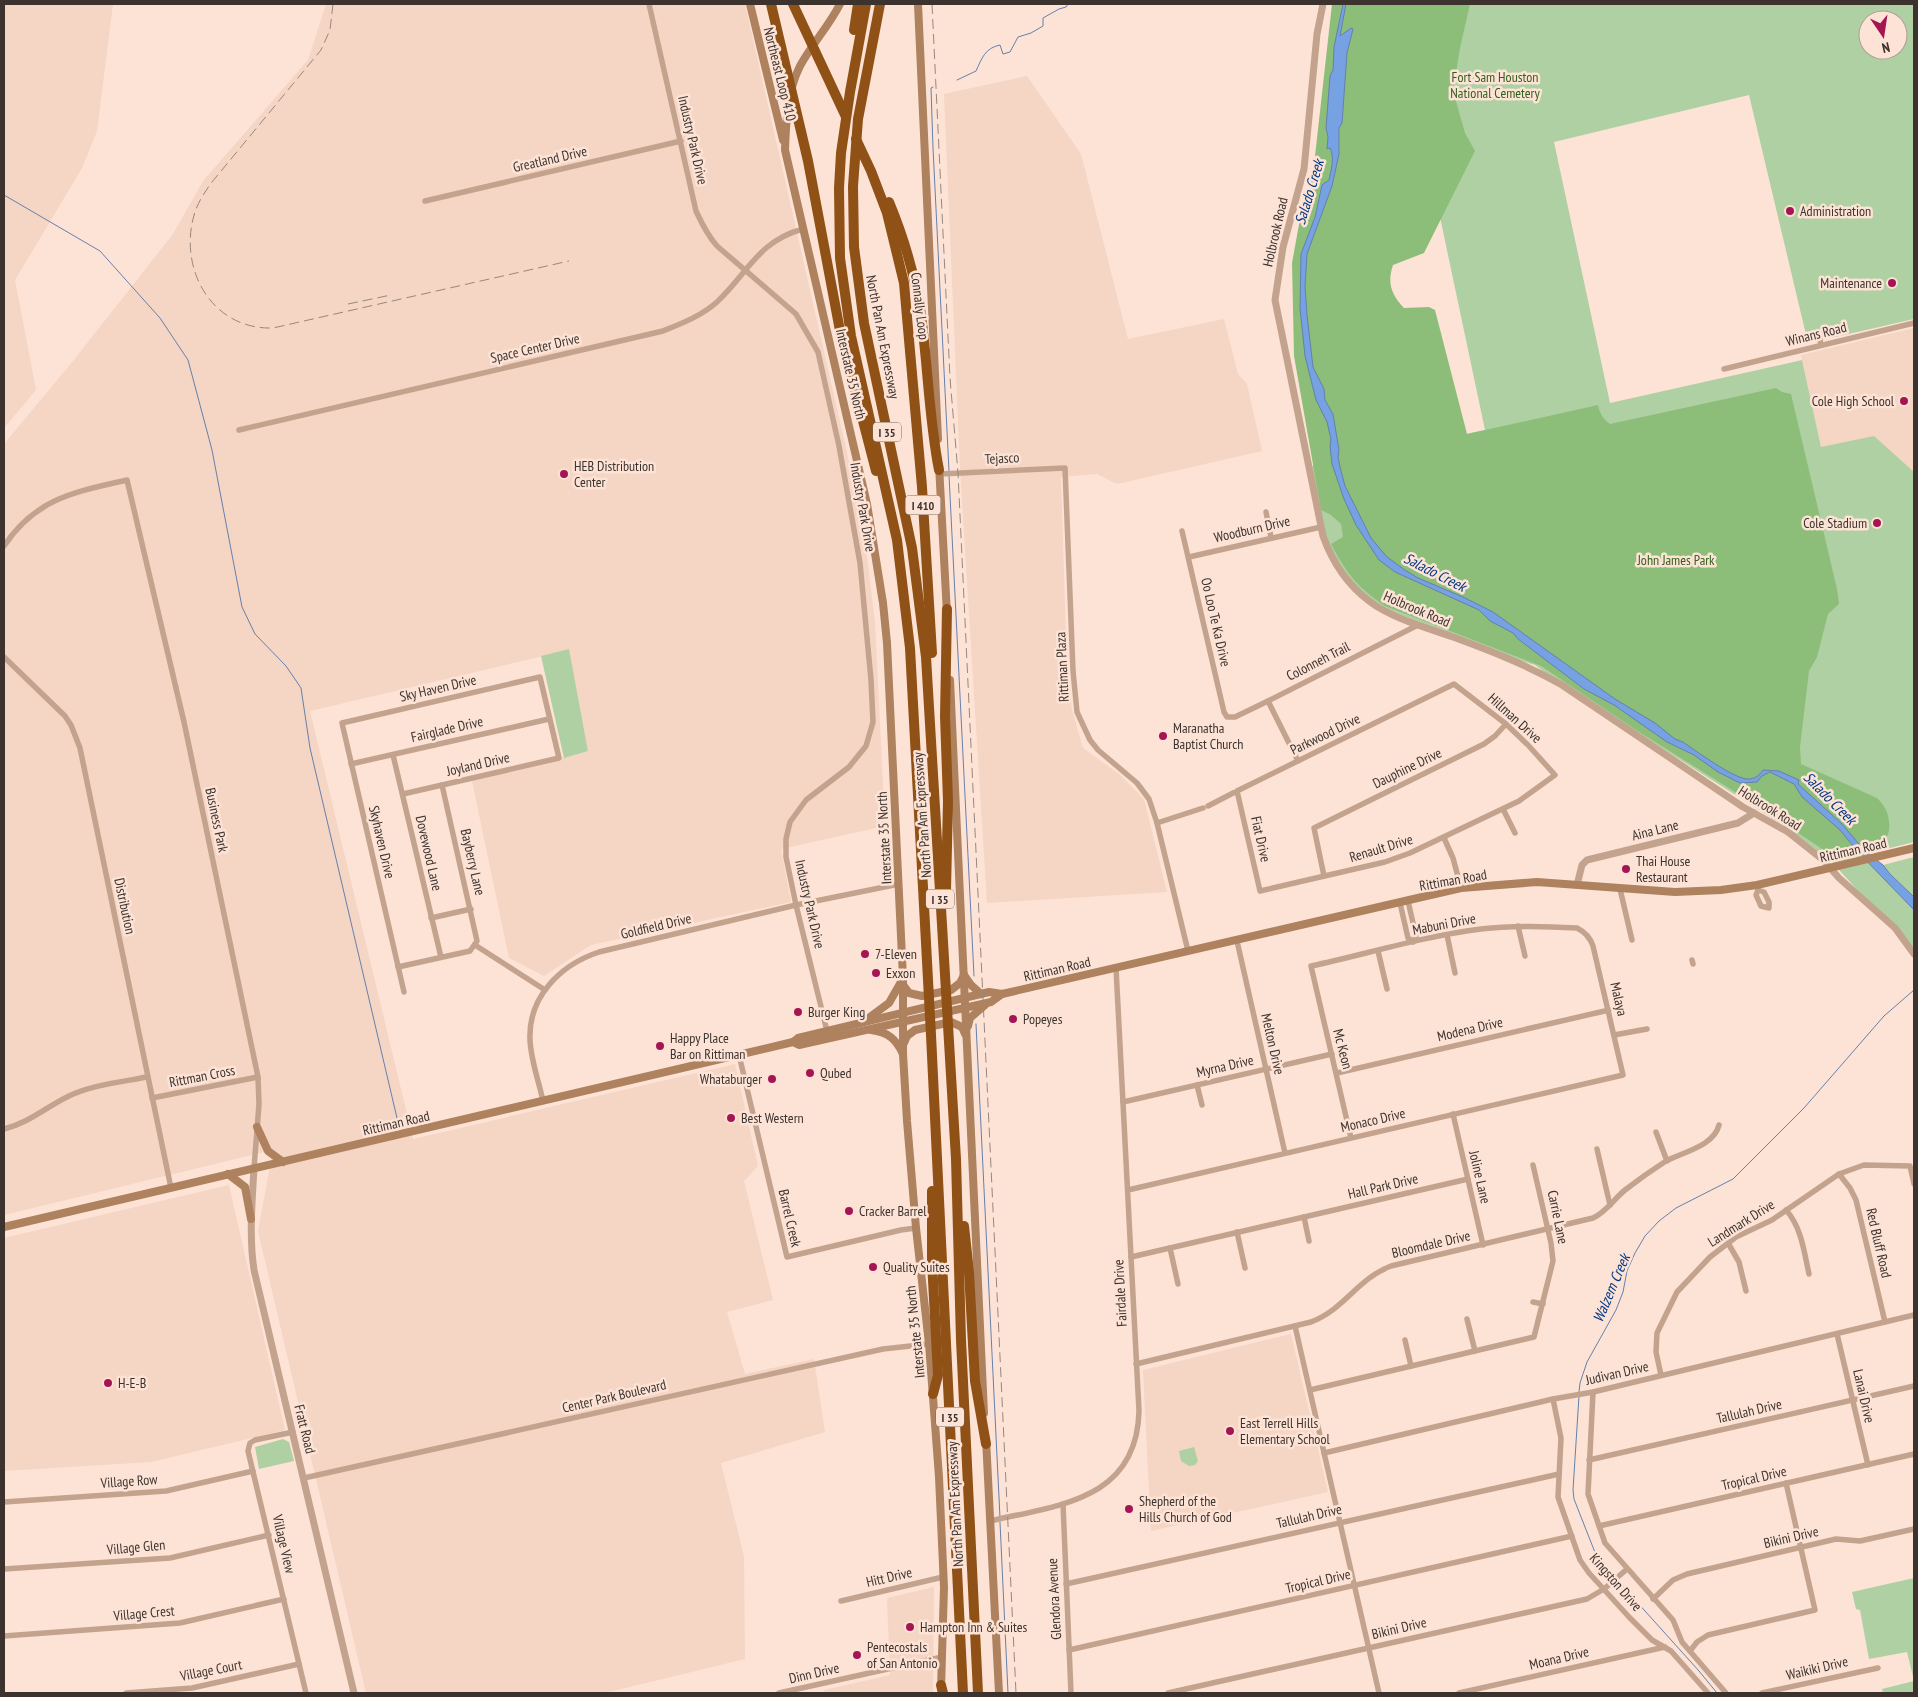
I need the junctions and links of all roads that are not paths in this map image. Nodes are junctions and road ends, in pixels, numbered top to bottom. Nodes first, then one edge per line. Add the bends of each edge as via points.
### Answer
1 (649, 4) edge
2 (750, 4) edge
3 (771, 4) edge
4 (840, 4) edge
5 (858, 4) edge
6 (866, 4) edge
7 (880, 4) edge
8 (918, 4) edge
9 (1323, 4) edge
10 (795, 8) edge
11 (681, 141) junction
12 (785, 150) junction
13 (839, 188) junction
14 (885, 199) junction
15 (425, 201) dead end
16 (803, 229) junction
17 (744, 270) junction
18 (1914, 323) edge
19 (1819, 334) dead end
20 (1821, 345) junction
21 (1724, 369) dead end
22 (239, 430) dead end
23 (1065, 468) joint
24 (944, 473) junction
25 (1266, 512) dead end
26 (1321, 527) junction
27 (1182, 531) dead end
28 (1271, 537) junction
29 (4, 546) edge
30 (1189, 557) junction
31 (947, 609) junction
32 (906, 616) junction
33 (1418, 625) junction
34 (4, 657) edge
35 (1454, 684) joint
36 (1268, 701) junction
37 (1228, 718) joint
38 (550, 719) junction
39 (342, 723) joint
40 (1506, 724) junction
41 (393, 755) junction
42 (1298, 761) junction
43 (351, 764) junction
44 (1554, 775) joint
45 (442, 785) junction
46 (1237, 791) junction
47 (402, 794) junction
48 (1503, 809) junction
49 (1754, 813) junction
50 (936, 814) junction
51 (1157, 823) junction
52 (1515, 833) dead end
53 (1444, 838) junction
54 (1914, 848) edge
55 (1324, 876) junction
56 (899, 884) junction
57 (1577, 885) junction
58 (1461, 888) junction
59 (1620, 889) junction
60 (1260, 892) joint
61 (1408, 901) junction
62 (1400, 903) junction
63 (796, 905) junction
64 (471, 909) junction
65 (431, 918) junction
66 (1518, 926) junction
67 (1583, 931) joint
68 (1447, 935) junction
69 (1632, 940) dead end
70 (1236, 941) junction
71 (1413, 942) junction
72 (475, 945) junction
73 (1188, 951) junction
74 (1378, 951) junction
75 (1914, 954) edge
76 (1525, 956) dead end
77 (441, 958) junction
78 (1311, 966) joint
79 (398, 967) junction
80 (1116, 968) junction
81 (1455, 973) dead end
82 (964, 975) junction
83 (903, 982) junction
84 (945, 984) junction
85 (1387, 989) dead end
86 (545, 990) junction
87 (404, 992) dead end
88 (982, 994) junction
89 (1002, 994) junction
90 (965, 998) junction
91 (991, 1002) junction
92 (965, 1007) junction
93 (1609, 1010) junction
94 (903, 1012) junction
95 (904, 1021) junction
96 (860, 1023) junction
97 (866, 1029) junction
98 (1647, 1029) dead end
99 (827, 1031) junction
100 (1614, 1035) junction
101 (966, 1036) junction
102 (793, 1042) junction
103 (904, 1043) junction
104 (903, 1054) junction
105 (1332, 1054) junction
106 (739, 1055) junction
107 (1266, 1069) junction
108 (1337, 1073) junction
109 (1623, 1075) joint
110 (147, 1077) junction
111 (258, 1077) junction
112 (1197, 1085) junction
113 (152, 1098) junction
114 (543, 1101) junction
115 (1124, 1102) junction
116 (1202, 1105) dead end
117 (1453, 1114) junction
118 (1719, 1124) dead end
119 (257, 1127) junction
120 (4, 1129) edge
121 (1656, 1132) dead end
122 (1351, 1138) junction
123 (936, 1141) junction
124 (1597, 1149) dead end
125 (1285, 1153) junction
126 (956, 1159) junction
127 (1667, 1161) junction
128 (283, 1162) junction
129 (1534, 1165) dead end
130 (254, 1168) junction
131 (228, 1174) junction
132 (1839, 1174) junction
133 (1468, 1179) junction
134 (1914, 1184) edge
135 (171, 1188) junction
136 (1128, 1190) junction
137 (1610, 1205) junction
138 (1786, 1210) junction
139 (1304, 1217) junction
140 (251, 1219) junction
141 (4, 1227) edge
142 (916, 1228) junction
143 (1548, 1229) junction
144 (1237, 1232) junction
145 (1309, 1241) dead end
146 (1728, 1243) junction
147 (1483, 1245) junction
148 (1170, 1248) junction
149 (1131, 1257) junction
150 (1245, 1268) dead end
151 (1809, 1274) dead end
152 (1178, 1284) dead end
153 (1746, 1290) dead end
154 (1533, 1302) dead end
155 (1543, 1304) junction
156 (1914, 1315) edge
157 (1468, 1319) dead end
158 (1885, 1322) junction
159 (1295, 1326) junction
160 (1837, 1334) junction
161 (1404, 1340) dead end
162 (929, 1344) junction
163 (1475, 1351) junction
164 (1136, 1364) junction
165 (1411, 1366) junction
166 (1661, 1375) junction
167 (1914, 1386) edge
168 (1310, 1390) junction
169 (1593, 1392) junction
170 (933, 1394) junction
171 (1553, 1399) junction
172 (1852, 1400) junction
173 (293, 1432) junction
174 (986, 1444) junction
175 (1324, 1453) junction
176 (1914, 1454) edge
177 (1589, 1460) junction
178 (1868, 1465) junction
179 (253, 1471) junction
180 (1559, 1474) junction
181 (304, 1478) junction
182 (1786, 1483) junction
183 (4, 1502) edge
184 (1063, 1504) junction
185 (997, 1519) junction
186 (1340, 1522) junction
187 (1599, 1526) junction
188 (1914, 1529) edge
189 (269, 1536) junction
190 (1572, 1536) junction
191 (1801, 1547) junction
192 (1626, 1569) junction
193 (4, 1570) edge
194 (943, 1577) junction
195 (1066, 1584) junction
196 (1354, 1585) junction
197 (1604, 1589) junction
198 (284, 1599) junction
199 (1653, 1599) junction
200 (841, 1601) dead end
201 (4, 1636) edge
202 (1665, 1646) junction
203 (1368, 1648) junction
204 (1069, 1650) junction
205 (1690, 1650) junction
206 (942, 1657) junction
207 (299, 1664) junction
208 (1878, 1668) dead end
209 (942, 1690) edge
210 (126, 1693) edge
211 (306, 1693) edge
212 (354, 1693) edge
213 (779, 1693) edge
214 (963, 1693) edge
215 (978, 1693) edge
216 (999, 1693) edge
217 (1071, 1693) edge
218 (1168, 1693) edge
219 (1379, 1693) edge
220 (1459, 1693) edge
221 (1708, 1693) edge
222 (1726, 1693) edge
223 (1762, 1693) edge

1 - 11 street, Industry Park Drive
2 - 12 main road, Northeast Loop 410
3 - 32 highway, I 410 via 808,161 841,336 879,485
4 - 12 main road, Interstate 35 North via 795,77 787,113
5 - 13 highway via 839,134
6 - 13 highway, North Pan Am Expressway / I 35 via 844,128
7 - 50 highway, North Pan Am Expressway / I 35 via 857,127 853,186 854,247 862,314 916,579 926,657
8 - 24 main road
9 - 26 street, Holbrook Road via 1317,34 1304,169 1282,247 1275,300
10 - 14 highway, Connally Loop / I 410
11 - 15 street, Greatland Drive
11 - 17 street, Industry Park Drive via 696,212 708,236
12 - 16 main road, Interstate 35 North
13 - 32 highway, North Pan Am Expressway / I 35 via 840,258 846,305 897,540
14 - 24 highway via 908,254 918,298 933,437
14 - 50 highway, Connally Loop / I 410 via 904,283 910,335 928,566 936,727
16 - 17 street, Space Center Drive via 773,241
16 - 56 main road, Interstate 35 North via 867,504 883,603
17 - 22 street, Space Center Drive via 716,303 692,319 663,331
17 - 63 street, Industry Park Drive via 796,314 818,352 860,563 871,680 873,722 866,746 849,767 806,800 790,822 786,857
18 - 20 street, Winans Road
19 - 20 street
20 - 21 street, Winans Road
23 - 24 street, Tejasco
23 - 51 street, Rittiman Plaza via 1077,712 1094,745 1145,792
24 - 31 main road
25 - 28 street
26 - 28 street, Woodburn Drive
26 - 33 street, Holbrook Road via 1330,552 1353,586 1378,607
27 - 30 street, Oo Loo Te Ka Drive
28 - 30 street, Woodburn Drive
29 - 111 street, Business Park via 19,525 48,503 70,494 128,480 184,722
30 - 37 street, Oo Loo Te Ka Drive
31 - 82 main road
31 - 84 highway via 946,890 949,949
32 - 123 highway, North Pan Am Expressway / I 35 via 917,760
33 - 36 street, Colonneh Trail
33 - 49 street, Holbrook Road via 1536,670
34 - 110 street, Distribution via 65,716 80,748
35 - 40 street, Hillman Drive
35 - 42 street, Parkwood Drive
36 - 37 street, Colonneh Trail
36 - 42 street
38 - 39 street, Sky Haven Drive via 540,677
38 - 41 street, Fairglade Drive
38 - 45 street, Joyland Drive via 559,758
39 - 43 street, Skyhaven Drive
40 - 44 street, Hillman Drive
40 - 55 street, Dauphine Drive via 1484,744 1314,828
41 - 43 street, Fairglade Drive
41 - 47 street, Dovewood Lane
42 - 46 street, Parkwood Drive
43 - 79 street, Skyhaven Drive
44 - 48 street, Renault Drive via 1529,795
45 - 47 street, Joyland Drive
45 - 64 street, Bayberry Lane
46 - 51 street, Parkwood Drive via 1205,807
46 - 60 street, Fiat Drive
47 - 65 street, Dovewood Lane
48 - 52 street
48 - 53 street, Renault Drive
49 - 57 street, Aina Lane via 1738,823 1586,860
49 - 75 street, Holbrook Road via 1788,832 1822,859 1895,928
50 - 84 highway, North Pan Am Expressway / I 35
51 - 73 street, Rittiman Plaza
53 - 55 street, Renault Drive via 1384,862
53 - 58 street
54 - 59 main road, Rittiman Road via 1758,887 1696,892
55 - 60 street, Renault Drive
56 - 63 street, Goldfield Drive
56 - 83 main road, Interstate 35 North
57 - 58 main road, Rittiman Road via 1537,882
57 - 59 main road, Rittiman Road
58 - 61 main road, Rittiman Road
59 - 69 street
61 - 62 main road, Rittiman Road
61 - 71 street via 1416,936
62 - 70 main road, Rittiman Road
62 - 71 street via 1408,938
63 - 86 street, Goldfield Drive via 593,954 562,970
63 - 99 street, Industry Park Drive
64 - 65 street
64 - 72 street, Bayberry Lane via 477,937
65 - 77 street, Dovewood Lane
66 - 67 street, Mabuni Drive via 1577,928
66 - 68 street, Mabuni Drive
66 - 76 street
67 - 93 street, Malaya via 1594,946
68 - 71 street, Mabuni Drive
68 - 81 street
70 - 73 main road, Rittiman Road
70 - 107 street, Melton Drive
71 - 74 street, Mabuni Drive
72 - 77 street via 470,951
72 - 86 street
73 - 80 main road, Rittiman Road
74 - 78 street, Mabuni Drive
74 - 85 street
77 - 79 street
78 - 105 street, Mc Keon
79 - 87 street, Skyhaven Drive
80 - 89 main road, Rittiman Road
80 - 115 street, Fairdale Drive
82 - 83 main road via 955,988 922,996 909,993
82 - 88 main road
82 - 90 main road
83 - 94 main road, Interstate 35 North
83 - 96 main road via 884,1008
84 - 126 highway, North Pan Am Expressway / I 35
86 - 114 street, Goldfield Drive via 530,1028
88 - 89 main road, Rittiman Road
88 - 90 main road, Rittiman Road
89 - 91 main road, Rittiman Road
90 - 92 main road
90 - 94 main road, Rittiman Road
91 - 92 main road, Rittiman Road
91 - 101 main road via 970,1018
92 - 95 main road, Rittiman Road
92 - 101 main road
93 - 100 street, Malaya
93 - 108 street, Modena Drive
94 - 95 main road, Interstate 35 North
94 - 96 main road, Rittiman Road
95 - 97 main road, Rittiman Road
95 - 103 main road, Interstate 35 North
96 - 99 main road, Rittiman Road
97 - 102 main road, Rittiman Road via 799,1045
97 - 104 main road via 893,1038
98 - 100 street
99 - 102 main road, Rittiman Road
100 - 109 street, Malaya
101 - 103 main road via 962,1027 951,1022 915,1030
101 - 174 main road
102 - 106 main road, Rittiman Road
103 - 104 main road, Interstate 35 North
104 - 142 main road, Interstate 35 North
105 - 107 street, Myrna Drive
105 - 108 street, Mc Keon
106 - 114 main road, Rittiman Road
106 - 142 street, Barrel Creek via 787,1256
107 - 112 street, Myrna Drive
107 - 125 street, Melton Drive
108 - 122 street, Mc Keon
109 - 117 street, Monaco Drive
110 - 113 street, Distribution
110 - 120 street via 81,1091 23,1123
111 - 113 street, Rittman Cross
111 - 119 street, Business Park
112 - 115 street, Myrna Drive
112 - 116 street
113 - 135 street, Distribution
114 - 128 main road, Rittiman Road
115 - 136 street, Fairdale Drive
117 - 122 street, Monaco Drive
117 - 133 street, Joline Lane
118 - 127 street, Bloomdale Drive via 1718,1130 1708,1140
119 - 128 main road via 268,1151
119 - 130 street, Business Park
121 - 127 street
122 - 125 street, Monaco Drive
123 - 170 highway via 932,1170 932,1233 938,1375
123 - 214 highway, North Pan Am Expressway / I 35
124 - 137 street
125 - 136 street, Monaco Drive
126 - 174 highway via 969,1272 977,1394
126 - 215 highway, North Pan Am Expressway / I 35
127 - 137 street, Bloomdale Drive via 1624,1191
128 - 130 main road, Rittiman Road
129 - 143 street, Carrie Lane
130 - 131 main road, Rittiman Road
130 - 140 street, Fratt Road
131 - 135 main road, Rittiman Road
131 - 140 main road via 245,1187
132 - 134 street, Landmark Drive via 1864,1165 1910,1166
132 - 138 street, Landmark Drive
132 - 158 street, Red Bluff Road via 1856,1200
133 - 139 street, Hall Park Drive
133 - 147 street, Joline Lane
135 - 141 main road, Rittiman Road
136 - 149 street, Fairdale Drive
137 - 143 street, Bloomdale Drive via 1592,1218
138 - 146 street, Landmark Drive
138 - 151 street via 1799,1230
139 - 144 street, Hall Park Drive
139 - 145 street
140 - 173 street, Fratt Road via 254,1270
142 - 162 main road, Interstate 35 North
143 - 147 street, Bloomdale Drive
143 - 155 street, Carrie Lane via 1552,1260
144 - 148 street, Hall Park Drive
144 - 150 street
146 - 153 street via 1739,1262
146 - 166 street, Landmark Drive via 1703,1262 1674,1296 1656,1337
147 - 159 street, Bloomdale Drive via 1383,1269 1368,1278 1328,1314
148 - 149 street, Hall Park Drive
148 - 152 street
149 - 164 street, Fairdale Drive
154 - 155 street
155 - 163 street, Carrie Lane via 1534,1337
156 - 158 street, Judivan Drive
157 - 163 street
158 - 160 street, Judivan Drive
159 - 164 street, Bloomdale Drive
159 - 168 street
160 - 166 street, Judivan Drive
160 - 172 street, Lanai Drive
161 - 165 street
162 - 170 main road, Interstate 35 North
162 - 181 street, Center Park Boulevard via 883,1349
163 - 165 street
164 - 184 street, Fairdale Drive via 1139,1421 1136,1440 1128,1457 1118,1473 1097,1491
165 - 168 street
166 - 169 street, Judivan Drive
167 - 172 street, Tallulah Drive
168 - 175 street
169 - 171 street, Judivan Drive
169 - 177 street, Kingston Drive
170 - 194 main road, Interstate 35 North
171 - 175 street, Judivan Drive
171 - 180 street, Kingston Drive via 1560,1431
172 - 177 street, Tallulah Drive
172 - 178 street, Lanai Drive
173 - 179 street, Village View via 250,1443 248,1451
173 - 181 street, Fratt Road
174 - 185 main road
175 - 186 street
176 - 178 street, Tropical Drive
177 - 187 street, Kingston Drive via 1588,1494
178 - 182 street, Tropical Drive
179 - 183 street, Village Row via 166,1491
179 - 189 street, Village View
180 - 186 street, Tallulah Drive
180 - 190 street, Kingston Drive via 1559,1501
181 - 212 street, Fratt Road
182 - 187 street, Tropical Drive
182 - 191 street
184 - 185 street, Fairdale Drive
184 - 195 street, Glendora Avenue
185 - 216 main road
186 - 195 street, Tallulah Drive
186 - 196 street
187 - 192 street, Kingston Drive via 1607,1546
188 - 191 street, Bikini Drive via 1860,1541 1836,1539
189 - 193 street, Village Glen via 170,1558
189 - 198 street, Village View
190 - 196 street, Tropical Drive
190 - 197 street, Kingston Drive via 1580,1560
191 - 199 street, Bikini Drive via 1680,1576
191 - 205 street via 1815,1610 1708,1635
192 - 197 street, Bikini Drive
192 - 199 street, Kingston Drive
194 - 200 street, Hitt Drive
194 - 206 main road, Interstate 35 North
195 - 204 street, Glendora Avenue
196 - 203 street
196 - 204 street, Tropical Drive
197 - 202 street, Kingston Drive via 1652,1640
197 - 203 street, Bikini Drive via 1587,1599
198 - 201 street, Village Crest via 180,1623
198 - 207 street, Village View
199 - 205 street, Kingston Drive via 1673,1620 1682,1642
202 - 220 street, Moana Drive
202 - 221 street, Kingston Drive
203 - 218 street, Bikini Drive
203 - 219 street
204 - 217 street, Glendora Avenue
205 - 222 street, Kingston Drive
206 - 209 main road, Interstate 35 North
206 - 213 street, Dinn Drive
207 - 210 street, Village Court via 192,1688
207 - 211 street, Village View
208 - 223 street, Waikiki Drive

